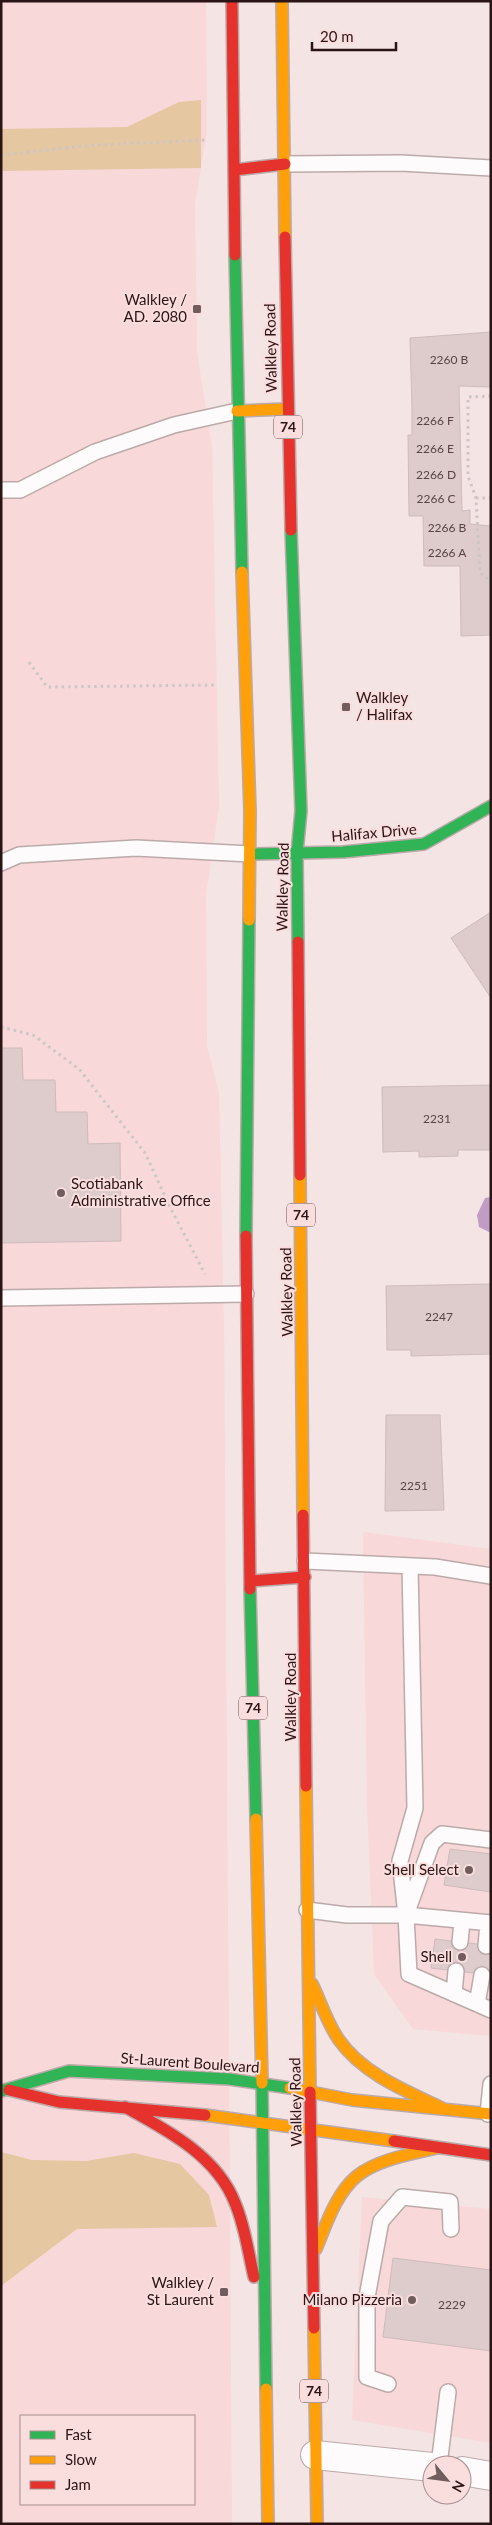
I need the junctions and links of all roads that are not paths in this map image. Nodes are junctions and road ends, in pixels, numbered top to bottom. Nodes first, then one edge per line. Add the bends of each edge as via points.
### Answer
1 (232, 1) edge
2 (282, 1) edge
3 (284, 164) junction
4 (491, 168) edge
5 (234, 170) junction
6 (287, 409) junction
7 (237, 411) junction
8 (1, 490) edge
9 (491, 806) edge
10 (297, 853) junction
11 (250, 854) junction
12 (1, 863) edge
13 (246, 1294) junction
14 (1, 1298) edge
15 (305, 1561) junction
16 (410, 1566) junction
17 (491, 1576) edge
18 (305, 1577) junction
19 (250, 1581) junction
20 (491, 1840) edge
21 (308, 1910) junction
22 (406, 1915) junction
23 (462, 1921) junction
24 (490, 1923) edge
25 (460, 1942) dead end
26 (486, 1946) dead end
27 (456, 1971) dead end
28 (308, 1975) junction
29 (482, 1975) dead end
30 (454, 1994) junction
31 (484, 2007) edge
32 (262, 2082) junction
33 (491, 2084) edge
34 (4, 2090) edge
35 (311, 2094) junction
36 (125, 2107) junction
37 (442, 2108) junction
38 (489, 2114) edge
39 (263, 2122) junction
40 (312, 2128) junction
41 (437, 2148) junction
42 (491, 2155) edge
43 (451, 2229) dead end
44 (311, 2259) junction
45 (265, 2322) junction
46 (388, 2384) dead end
47 (448, 2392) dead end
48 (315, 2455) junction
49 (440, 2455) edge
50 (422, 2466) edge
51 (472, 2473) edge
52 (491, 2476) edge
53 (268, 2524) edge
54 (316, 2524) edge

1 - 5 main road, 74
2 - 3 main road, Walkley Road / 74
3 - 4 lane via 401,163
3 - 5 main road
3 - 6 main road, Walkley Road / 74
5 - 7 main road, 74
6 - 7 main road
6 - 10 main road, Walkley Road / 74 via 301,811
7 - 8 lane via 174,425 95,452 20,490
7 - 11 main road, 74
9 - 10 main road, Halifax Drive via 424,844
10 - 11 main road, Halifax Drive
10 - 15 main road, Walkley Road / 74
11 - 12 lane via 136,848 19,855
11 - 13 main road, 74
13 - 14 lane
13 - 19 main road, 74
15 - 16 lane
15 - 18 main road, Walkley Road / 74
16 - 17 lane
16 - 22 lane via 416,1808 400,1861
18 - 19 main road
18 - 21 main road, Walkley Road / 74
19 - 32 main road, 74
20 - 22 lane via 442,1834 432,1843
21 - 22 lane via 347,1915
21 - 28 main road, Walkley Road / 74
22 - 23 lane
22 - 30 lane via 409,1974
23 - 24 lane
23 - 25 lane
24 - 26 lane
27 - 30 lane
28 - 35 main road, Walkley Road / 74
28 - 37 main road via 340,2041 365,2066 408,2093
29 - 31 lane
30 - 31 lane
32 - 34 main road, St-Laurent Boulevard via 70,2072
32 - 35 main road, St-Laurent Boulevard
32 - 39 main road, 74
33 - 38 lane
34 - 36 main road, St-Laurent Boulevard via 59,2102
35 - 37 main road, St-Laurent Boulevard
35 - 40 main road, Walkley Road / 74
36 - 39 main road, St-Laurent Boulevard
36 - 45 main road via 177,2137 225,2182 238,2211
37 - 38 main road, St-Laurent Boulevard
39 - 40 main road, St-Laurent Boulevard
39 - 45 main road, 74
40 - 41 main road, St-Laurent Boulevard
40 - 44 main road, Walkley Road / 74
41 - 42 main road, St-Laurent Boulevard
41 - 44 main road via 393,2160 358,2175 334,2208
43 - 46 lane via 450,2202 402,2197 381,2221 367,2297 367,2377
44 - 48 main road, Walkley Road / 74
45 - 53 main road, 74
47 - 49 lane
48 - 50 street
48 - 54 main road, Walkley Road / 74
51 - 52 street

